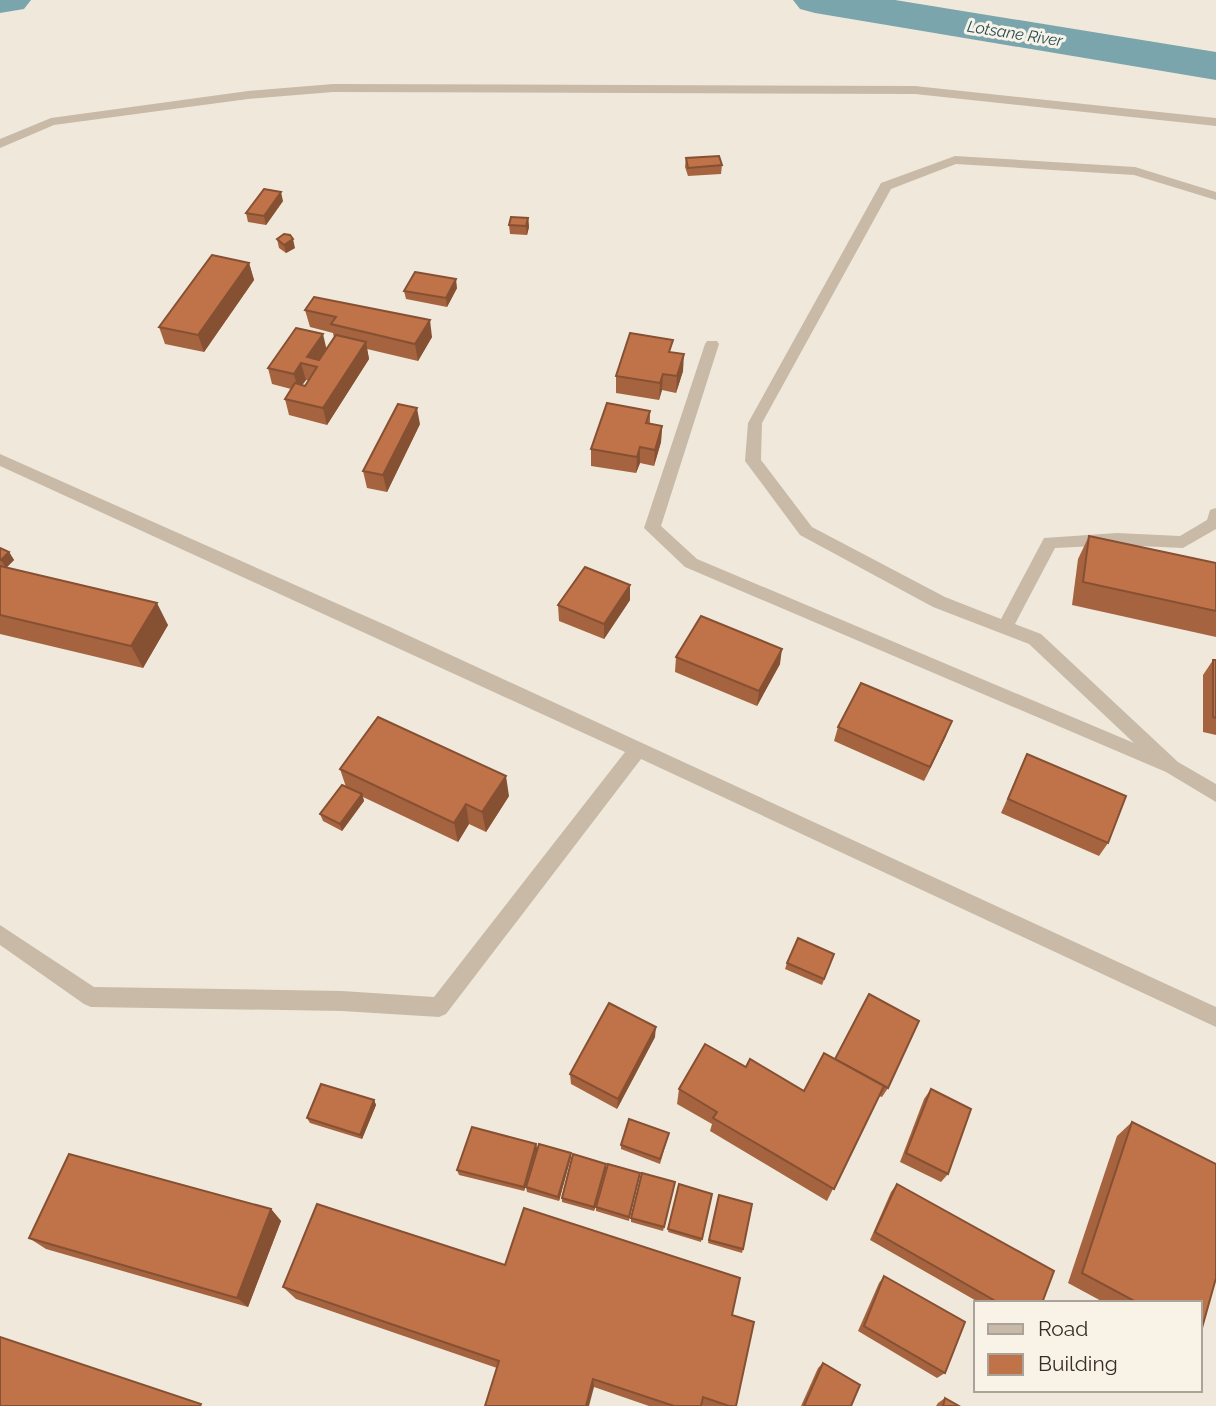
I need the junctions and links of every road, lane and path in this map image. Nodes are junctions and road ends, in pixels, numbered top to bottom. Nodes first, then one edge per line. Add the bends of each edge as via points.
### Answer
1 (1216, 122) edge
2 (0, 144) edge
3 (1216, 196) edge
4 (712, 344) dead end
5 (0, 460) edge
6 (1216, 514) edge
7 (1005, 628) junction
8 (638, 749) junction
9 (1172, 767) junction
10 (1216, 794) edge
11 (0, 934) edge
12 (1216, 1017) edge

1 - 2 street via 915,90 333,88 51,122
3 - 7 street via 1135,171 955,160 886,186 755,423 753,461 806,531 939,602
4 - 9 street via 652,528 691,563
5 - 8 street
6 - 7 street via 1214,523 1183,541 1050,542
7 - 9 street via 1035,639
8 - 11 street via 439,1007 91,997
8 - 12 street
9 - 10 street

